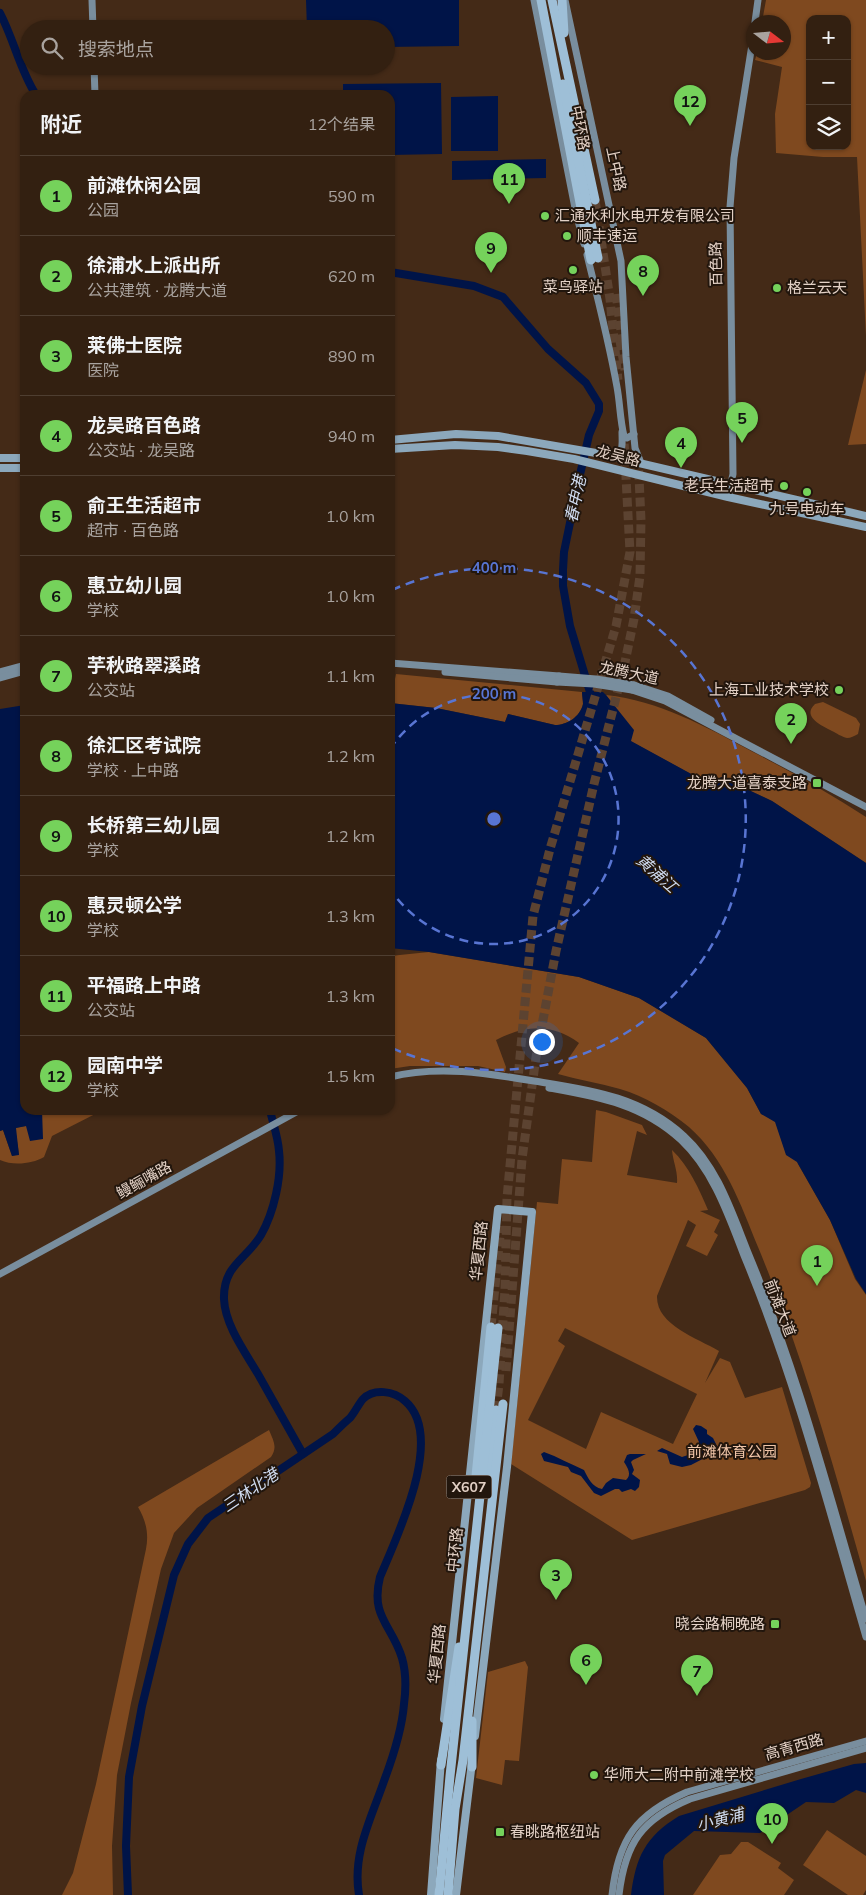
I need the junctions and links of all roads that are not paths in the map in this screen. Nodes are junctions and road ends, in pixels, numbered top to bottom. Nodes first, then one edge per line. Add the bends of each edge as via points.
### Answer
1 (92, 0) edge
2 (534, 0) edge
3 (541, 0) edge
4 (547, 0) edge
5 (552, 0) edge
6 (557, 0) edge
7 (564, 0) edge
8 (758, 0) edge
9 (756, 15) edge
10 (553, 17) junction
11 (93, 20) edge
12 (564, 33) junction
13 (750, 60) edge
14 (94, 75) edge
15 (95, 90) edge
16 (567, 132) junction
17 (622, 429) junction
18 (634, 434) junction
19 (395, 440) edge
20 (395, 450) edge
21 (0, 458) edge
22 (20, 458) edge
23 (615, 458) junction
24 (641, 463) junction
25 (0, 468) edge
26 (20, 468) edge
27 (731, 484) junction
28 (728, 497) junction
29 (866, 516) edge
30 (866, 527) edge
31 (395, 663) edge
32 (20, 666) edge
33 (395, 668) edge
34 (0, 672) edge
35 (20, 672) edge
36 (0, 678) edge
37 (558, 679) junction
38 (633, 687) junction
39 (866, 802) edge
40 (866, 807) edge
41 (395, 1076) edge
42 (550, 1086) junction
43 (291, 1115) edge
44 (0, 1274) edge
45 (866, 1619) edge
46 (866, 1637) edge
47 (459, 1647) junction
48 (474, 1658) junction
49 (866, 1741) edge
50 (866, 1748) edge
51 (441, 1765) junction
52 (472, 1767) junction
53 (450, 1776) junction
54 (459, 1778) junction
55 (451, 1809) junction
56 (431, 1895) edge
57 (439, 1895) edge
58 (448, 1895) edge
59 (456, 1895) edge
60 (612, 1895) edge
61 (619, 1895) edge

1 - 11 street
2 - 16 highway
2 - 17 street via 576,213 608,338
3 - 10 highway, 中环路
4 - 10 highway, 中环路
5 - 10 highway, 中环路
6 - 10 highway, 中环路
7 - 12 highway
7 - 18 street, 上中路 via 621,261
8 - 9 street
10 - 12 highway, 中环路
10 - 12 highway, 中环路 via 598,198
10 - 16 highway, 中环路
10 - 16 highway, 中环路 via 595,260
13 - 27 street, 百色路 via 730,207
14 - 15 street
17 - 18 street via 627,438
17 - 23 street via 621,453
18 - 24 street, 上中路
19 - 23 main road, 龙吴路 via 456,434 498,436
20 - 28 main road, 龙吴路 via 455,445 498,447 574,460
21 - 22 main road
23 - 24 main road, 龙吴路
24 - 27 main road, 龙吴路
25 - 26 main road
27 - 28 street, 百色路
27 - 29 main road, 龙吴路
28 - 30 main road, 龙吴路
31 - 37 street, 龙腾大道
32 - 34 street
33 - 37 street, 龙腾大道
35 - 36 street
37 - 38 street, 龙腾大道, bridge via 596,678
38 - 39 street, 龙腾大道 via 668,696
38 - 40 street, 龙腾大道 via 666,701
41 - 42 street via 432,1070 474,1071
42 - 45 street, 前滩大道 via 629,1100 685,1136 712,1170 783,1342
42 - 46 street, 前滩大道 via 627,1105 648,1116 681,1140 708,1173 779,1343
43 - 44 street, 鳗鲡嘴路
47 - 51 highway
47 - 53 highway, 中环路 via 449,1748
47 - 53 highway, 中环路 via 495,1327
48 - 52 highway
48 - 54 highway, 中环路
48 - 54 highway, 中环路 via 499,1407 458,1758
49 - 60 street, 高青西路 via 687,1792 665,1802 652,1810 629,1836 616,1869
50 - 61 street, 高青西路 via 668,1808 645,1826 635,1840 623,1871
51 - 52 main road, 华夏西路 / X607 via 448,1670 498,1209 514,1210 532,1212 507,1467
51 - 56 main road, 华夏西路 / X607
52 - 59 main road, 华夏西路 / X607
53 - 55 highway, 中环路
54 - 55 highway, 中环路
55 - 57 highway, 中环路
55 - 58 highway, 中环路

